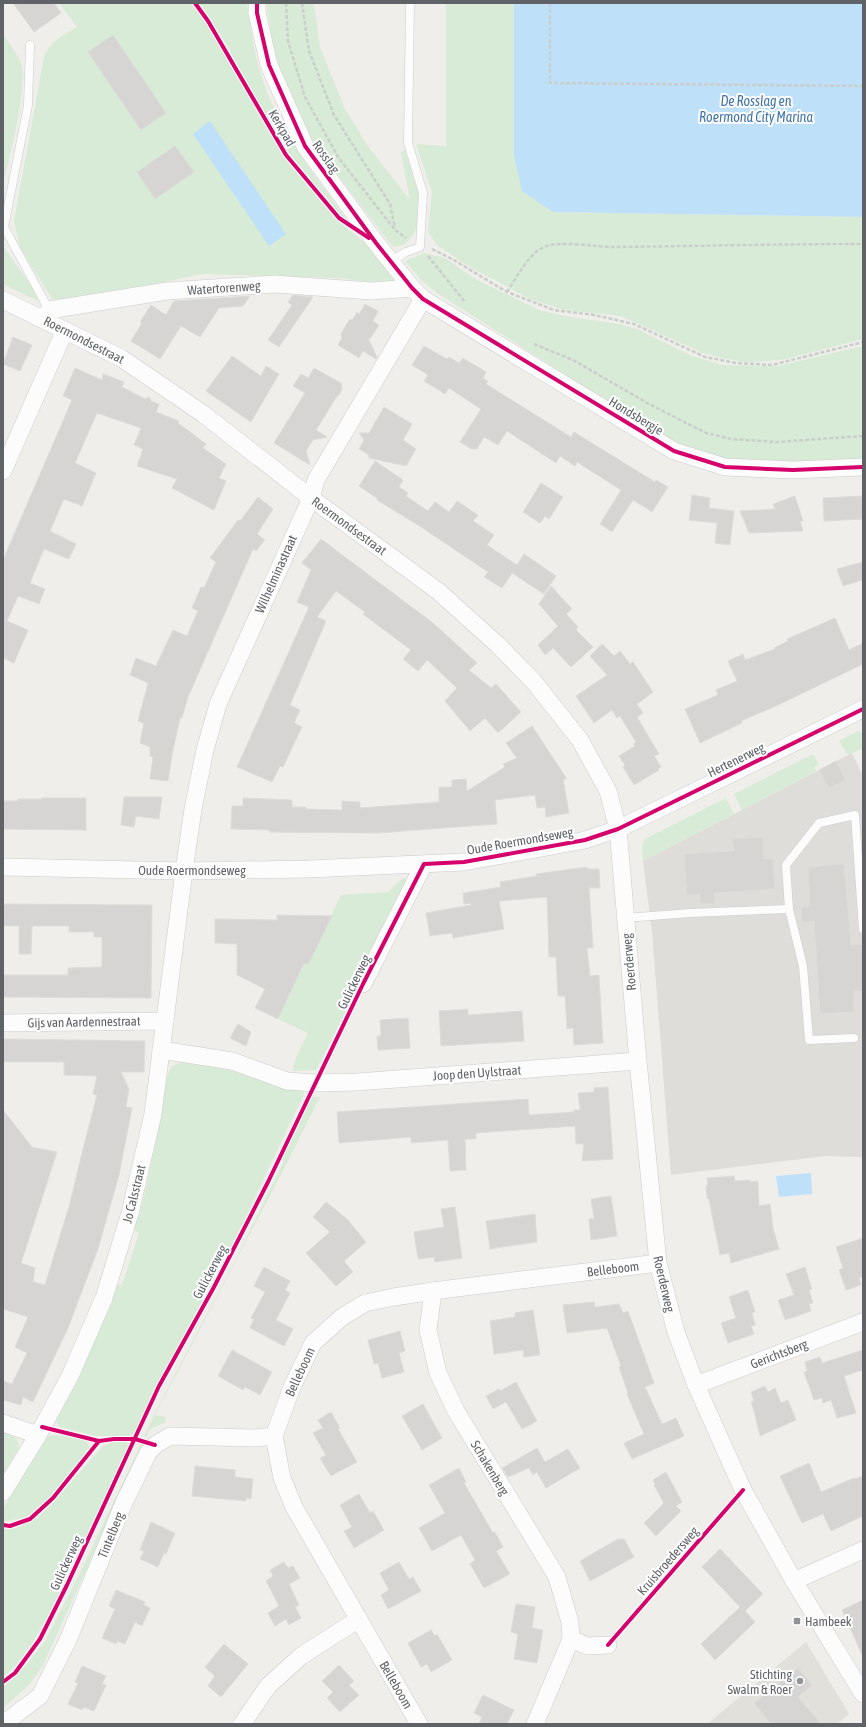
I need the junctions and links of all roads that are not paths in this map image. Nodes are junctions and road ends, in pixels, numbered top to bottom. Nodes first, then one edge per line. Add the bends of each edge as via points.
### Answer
1 (257, 3) edge
2 (410, 3) edge
3 (30, 46) dead end
4 (391, 261) junction
5 (418, 293) junction
6 (3, 300) edge
7 (46, 315) junction
8 (65, 330) junction
9 (863, 467) edge
10 (3, 471) edge
11 (311, 498) junction
12 (863, 709) edge
13 (618, 829) junction
14 (424, 864) junction
15 (3, 867) edge
16 (184, 871) junction
17 (789, 909) junction
18 (625, 918) junction
19 (863, 929) edge
20 (363, 984) dead end
21 (165, 1021) junction
22 (3, 1023) edge
23 (854, 1038) dead end
24 (161, 1050) junction
25 (638, 1061) junction
26 (658, 1263) junction
27 (432, 1291) junction
28 (863, 1322) edge
29 (696, 1385) junction
30 (3, 1423) edge
31 (38, 1435) junction
32 (274, 1436) junction
33 (3, 1492) edge
34 (863, 1550) edge
35 (794, 1581) junction
36 (359, 1619) junction
37 (571, 1639) junction
38 (608, 1645) dead end
39 (863, 1694) edge
40 (3, 1724) edge
41 (242, 1724) edge
42 (419, 1724) edge
43 (535, 1724) edge

1 - 4 street, Rosslag via 269,65 305,146
2 - 4 lane via 408,144 423,193 420,247
3 - 7 lane via 28,105 4,227
4 - 5 street, Rosslag
5 - 7 street, Watertorenweg via 268,285 167,291
5 - 9 street, Hondsbergje via 674,451 725,467 793,470
5 - 11 street, Wilhelminastraat via 316,480
6 - 7 street, Roermondsestraat
7 - 8 street, Roermondsestraat
8 - 10 street
8 - 11 street, Roermondsestraat via 121,358 189,404
11 - 13 street, Roermondsestraat via 438,591 498,645 534,682 580,740 608,791
11 - 16 street, Wilhelminastraat via 218,704 205,750
12 - 13 street, Hertenerweg
13 - 14 street, Oude Roermondseweg via 584,840 487,858
13 - 18 street, Roerderweg
14 - 16 street, Oude Roermondseweg
14 - 20 street, Gulickerweg
15 - 16 street, Oude Roermondseweg
16 - 21 street, Jo Calsstraat
17 - 18 lane
17 - 19 lane via 786,865 819,823 855,814
17 - 23 lane via 803,966 809,1040
18 - 25 street, Roerderweg
21 - 22 street, Gijs van Aardennestraat
21 - 24 street, Jo Calsstraat
24 - 25 street, Joop den Uylstraat via 232,1062 287,1081 315,1083
24 - 31 street, Jo Calsstraat via 152,1122 130,1213 104,1298 70,1376
25 - 26 street, Roerderweg
26 - 27 street, Belleboom
26 - 29 street, Roerderweg via 676,1332
27 - 32 street, Belleboom via 364,1303 342,1317 313,1343 292,1387
27 - 37 street, Schakenberg via 428,1330 438,1374 456,1411 557,1577 570,1622
28 - 29 street, Gerichtsberg
29 - 35 street, Roerderweg via 743,1490
30 - 31 street
31 - 33 street, Jo Calsstraat
32 - 36 street, Belleboom via 282,1478 294,1507
32 - 40 street, Tintelberg via 170,1436 155,1445 148,1453 126,1499 68,1640 40,1696
34 - 35 street
35 - 39 street, Roerderweg
36 - 41 street via 301,1656 268,1686
36 - 42 street, Belleboom
37 - 38 street via 587,1646
37 - 43 street

